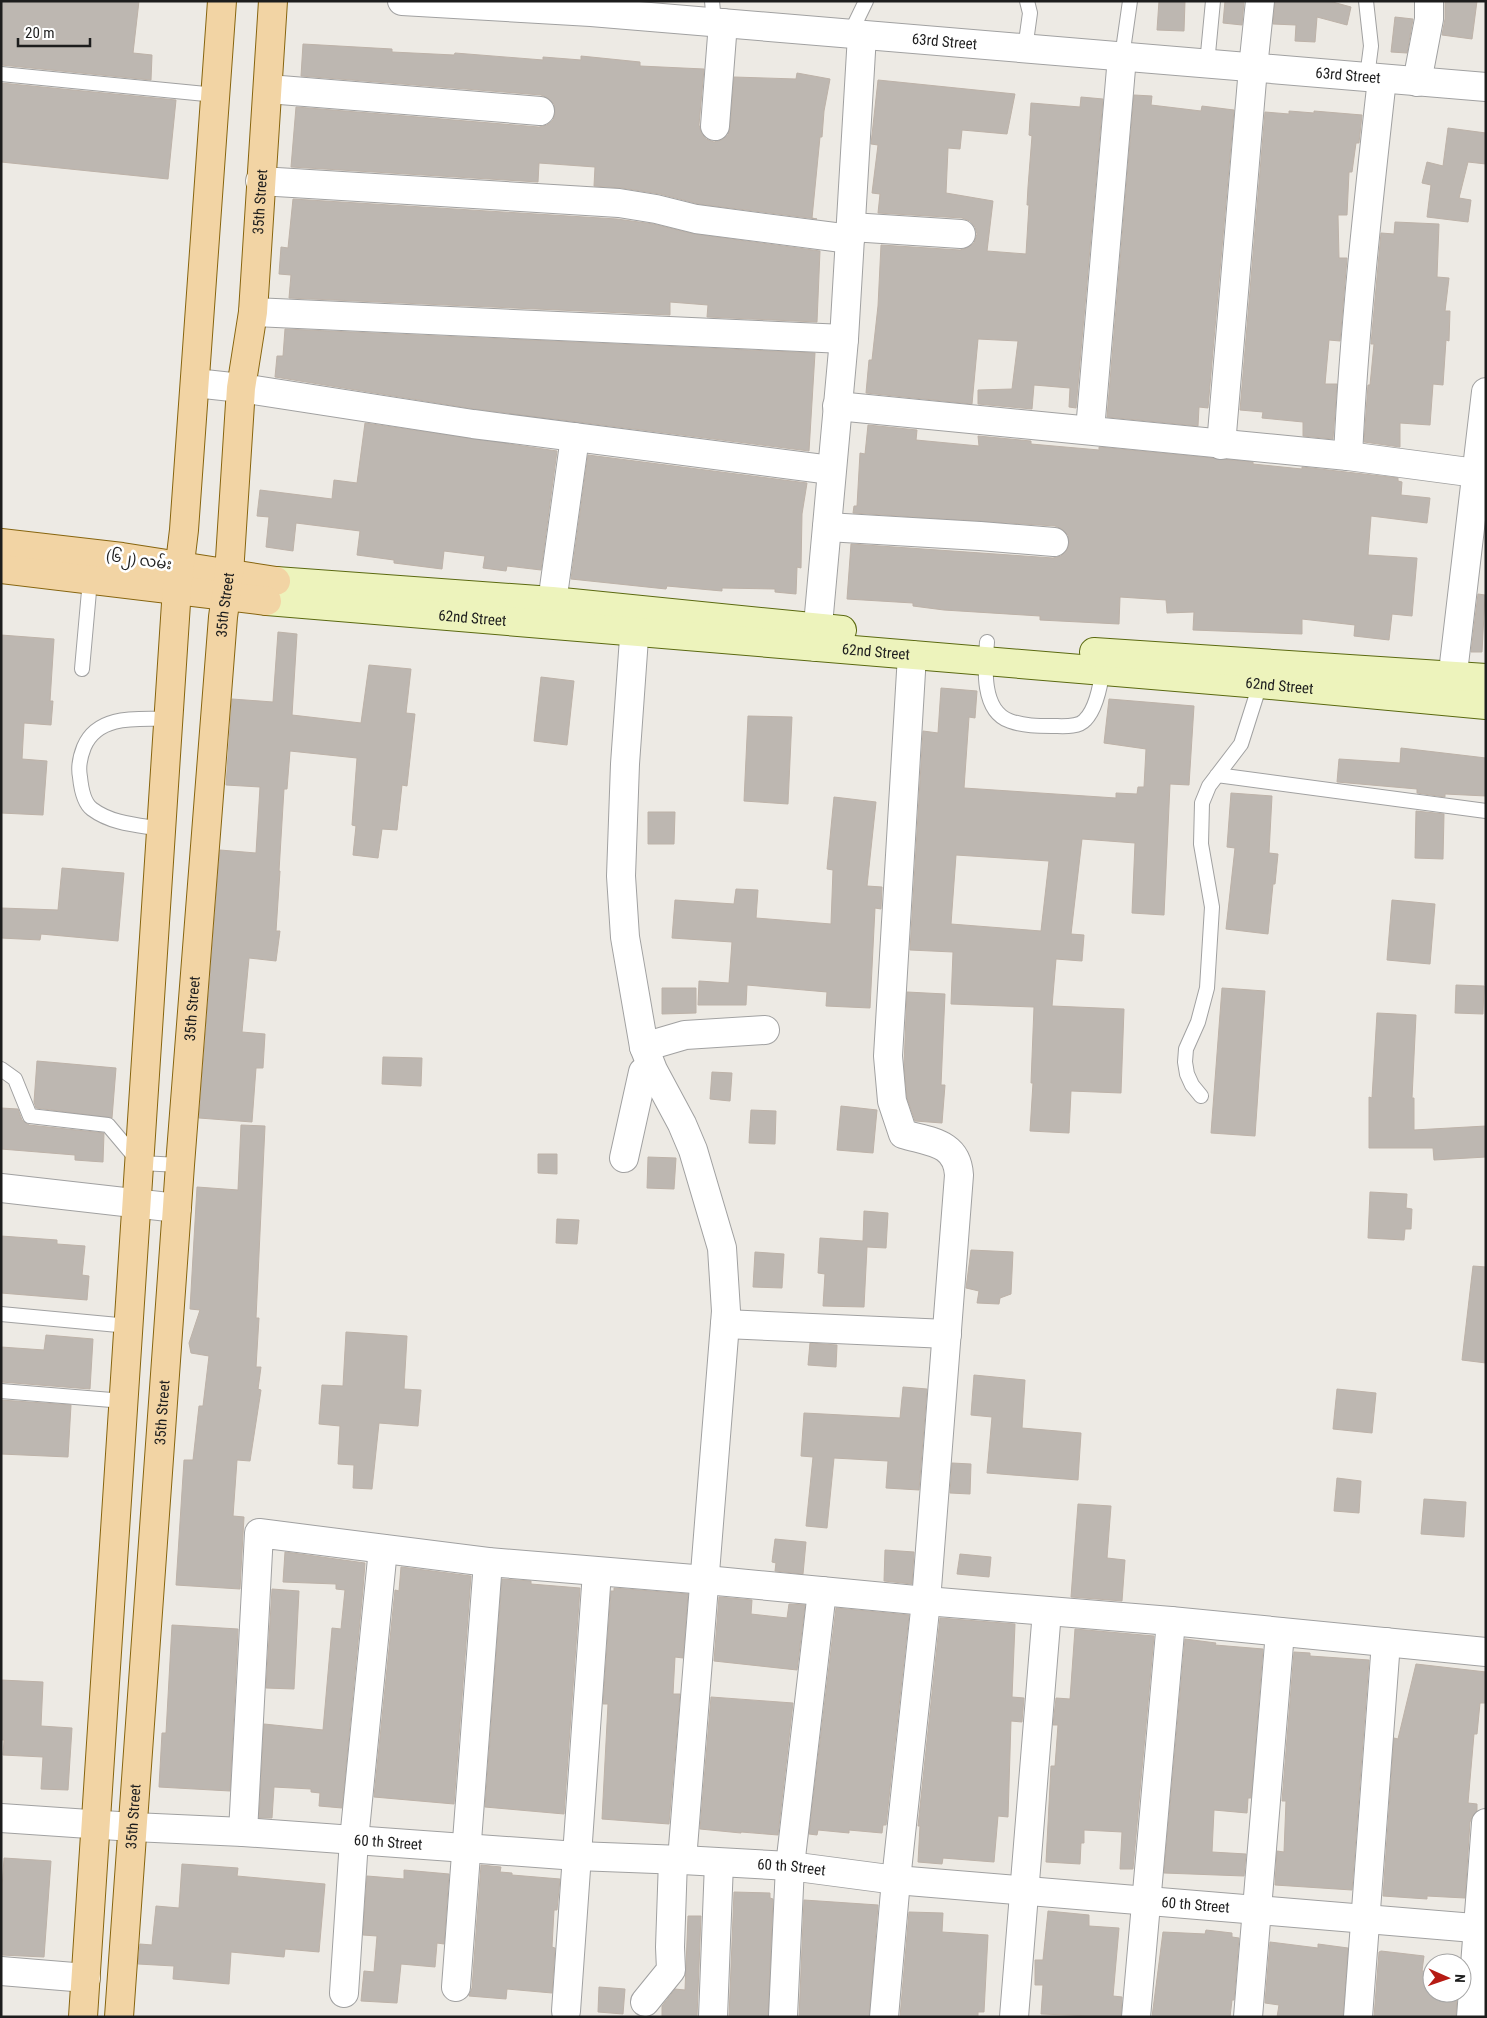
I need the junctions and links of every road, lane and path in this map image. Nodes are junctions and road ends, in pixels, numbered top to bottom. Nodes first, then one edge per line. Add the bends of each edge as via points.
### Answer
1 (222, 1) edge
2 (273, 1) edge
3 (402, 1) edge
4 (866, 1) edge
5 (1027, 1) edge
6 (1130, 1) edge
7 (1213, 1) edge
8 (1260, 1) edge
9 (1366, 1) edge
10 (1429, 1) edge
11 (593, 7) edge
12 (716, 16) edge
13 (856, 34) junction
14 (1025, 48) junction
15 (1122, 57) junction
16 (1207, 64) junction
17 (1252, 68) junction
18 (1, 74) edge
19 (1374, 78) junction
20 (1417, 82) junction
21 (1486, 87) edge
22 (268, 89) junction
23 (216, 95) junction
24 (540, 111) dead end
25 (715, 126) dead end
26 (260, 181) junction
27 (851, 233) junction
28 (961, 234) dead end
29 (253, 312) junction
30 (844, 338) junction
31 (195, 383) junction
32 (241, 388) junction
33 (1486, 392) edge
34 (837, 406) junction
35 (1090, 430) junction
36 (575, 438) junction
37 (1221, 445) junction
38 (1348, 456) junction
39 (1480, 463) edge
40 (832, 470) junction
41 (827, 527) junction
42 (1054, 542) dead end
43 (1, 543) edge
44 (1, 568) edge
45 (179, 577) junction
46 (90, 580) junction
47 (228, 585) junction
48 (272, 591) joint
49 (551, 613) junction
50 (635, 621) junction
51 (817, 637) junction
52 (987, 651) junction
53 (912, 655) junction
54 (1103, 662) junction
55 (82, 669) dead end
56 (1261, 673) junction
57 (1452, 675) junction
58 (1486, 678) edge
59 (1449, 702) junction
60 (1486, 705) edge
61 (169, 719) junction
62 (1217, 775) junction
63 (1486, 811) edge
64 (162, 828) junction
65 (765, 1030) dead end
66 (644, 1059) junction
67 (1, 1070) edge
68 (1201, 1096) dead end
69 (624, 1158) dead end
70 (140, 1163) junction
71 (180, 1165) junction
72 (1, 1188) edge
73 (137, 1203) junction
74 (177, 1208) junction
75 (1, 1314) edge
76 (725, 1324) junction
77 (129, 1326) junction
78 (947, 1334) junction
79 (1, 1391) edge
80 (124, 1401) junction
81 (383, 1549) junction
82 (488, 1562) junction
83 (597, 1572) junction
84 (706, 1580) junction
85 (822, 1592) junction
86 (926, 1601) junction
87 (1047, 1610) junction
88 (1171, 1621) junction
89 (1280, 1632) junction
90 (1386, 1642) junction
91 (1486, 1652) edge
92 (1, 1818) edge
93 (1486, 1823) edge
94 (96, 1824) junction
95 (133, 1827) junction
96 (243, 1832) junction
97 (354, 1840) junction
98 (467, 1848) junction
99 (577, 1856) junction
100 (678, 1860) junction
101 (719, 1863) junction
102 (790, 1866) junction
103 (896, 1880) junction
104 (1024, 1890) junction
105 (1145, 1901) junction
106 (1256, 1910) junction
107 (1366, 1919) junction
108 (1482, 1929) edge
109 (1, 1971) edge
110 (86, 1978) junction
111 (456, 1987) dead end
112 (344, 1993) dead end
113 (645, 2002) dead end
114 (566, 2011) dead end
115 (783, 2016) edge
116 (83, 2017) edge
117 (119, 2017) edge
118 (713, 2017) edge
119 (884, 2017) edge
120 (1014, 2017) edge
121 (1136, 2017) edge
122 (1248, 2017) edge
123 (1358, 2017) edge
124 (1471, 2017) edge

1 - 23 main road
2 - 22 main road, 35th Street
3 - 11 street, 63rd Street
4 - 13 lane
5 - 14 lane via 1030,13
6 - 15 lane
7 - 16 lane
8 - 17 street
9 - 19 lane
10 - 20 street via 1429,19
11 - 12 street, 63rd Street
12 - 13 street, 63rd Street
12 - 25 street
13 - 14 street, 63rd Street
13 - 27 street
14 - 15 street, 63rd Street
15 - 16 street, 63rd Street
15 - 35 street
16 - 17 street, 63rd Street
17 - 19 street, 63rd Street
17 - 37 street
18 - 23 lane
19 - 20 street, 63rd Street
19 - 38 street
20 - 21 street, 63rd Street
22 - 24 street
22 - 26 main road, 35th Street
23 - 31 main road
26 - 27 street via 619,203 696,219
26 - 29 main road, 35th Street
27 - 28 street
27 - 30 street
29 - 30 street
29 - 32 main road, 35th Street
30 - 34 street
31 - 32 street
31 - 45 main road
32 - 36 street
32 - 47 main road, 35th Street
33 - 39 street
34 - 35 street
34 - 40 street
35 - 37 street
36 - 40 street
36 - 49 street
37 - 38 street
38 - 39 street
39 - 57 street
40 - 41 street
41 - 42 street
41 - 51 street
43 - 45 main road, (၆၂) လမ်း
44 - 46 main road, (၆၂) လမ်း
45 - 46 main road, (၆၂) လမ်း
45 - 47 main road, (၆၂) လမ်း
45 - 61 main road
46 - 55 lane
47 - 48 main road, (၆၂) လမ်း
47 - 71 main road, 35th Street
48 - 49 main road, 62nd Street
49 - 50 main road, 62nd Street
50 - 51 main road, 62nd Street
50 - 66 street via 621,876 625,937
51 - 52 main road, 62nd Street
51 - 53 main road, 62nd Street
52 - 53 main road, 62nd Street
52 - 54 main road, 62nd Street
52 - 54 lane via 988,693 995,708 1008,720 1029,725 1068,726 1084,721 1094,707
53 - 78 street via 888,1056 892,1101 903,1134 943,1146 958,1163
54 - 56 main road, 62nd Street
56 - 57 main road, 62nd Street
56 - 59 main road, 62nd Street
56 - 62 lane via 1241,744
57 - 58 main road, 62nd Street
57 - 59 street
59 - 60 main road, 62nd Street
61 - 64 main road
61 - 64 lane via 128,719 102,726 88,738 80,758 79,774 90,808 123,823
62 - 63 lane
62 - 68 lane via 1202,803 1201,844 1212,907 1207,988 1198,1022 1186,1049 1185,1062 1186,1074
64 - 70 main road
65 - 66 street via 685,1035
66 - 69 street
66 - 76 street via 653,1070 693,1150 722,1248
67 - 70 lane via 15,1079 30,1116 108,1125
70 - 71 lane
70 - 73 main road
71 - 74 main road, 35th Street
72 - 73 street
73 - 74 street
73 - 77 main road
74 - 95 main road, 35th Street
75 - 77 lane
76 - 78 street
76 - 84 street
77 - 80 main road
78 - 86 street
79 - 80 lane
80 - 94 main road
81 - 82 street
81 - 96 street via 259,1533
81 - 97 street
82 - 83 street
82 - 98 street
83 - 84 street
83 - 99 street
84 - 85 street
84 - 100 street
85 - 86 street
85 - 102 street
86 - 87 street
86 - 103 street
87 - 88 street
87 - 104 street
88 - 89 street
88 - 105 street
89 - 90 street
89 - 106 street
90 - 91 street
90 - 107 street
92 - 94 street, 60 th Street
93 - 108 street
94 - 95 street, 60 th Street
94 - 110 main road
95 - 96 street, 60 th Street
95 - 117 main road, 35th Street
96 - 97 street, 60 th Street
97 - 98 street, 60 th Street
97 - 112 street
98 - 99 street, 60 th Street
98 - 111 street
99 - 100 street, 60 th Street
99 - 114 street
100 - 101 street, 60 th Street
100 - 113 street via 671,1970
101 - 102 street, 60 th Street
101 - 118 street
102 - 103 street, 60 th Street
102 - 115 street
103 - 104 street, 60 th Street
103 - 119 street
104 - 105 street, 60 th Street
104 - 120 street
105 - 106 street, 60 th Street
105 - 121 street
106 - 107 street, 60 th Street
106 - 122 street
107 - 108 street, 60 th Street
107 - 123 street
108 - 124 street
109 - 110 street
110 - 116 main road

